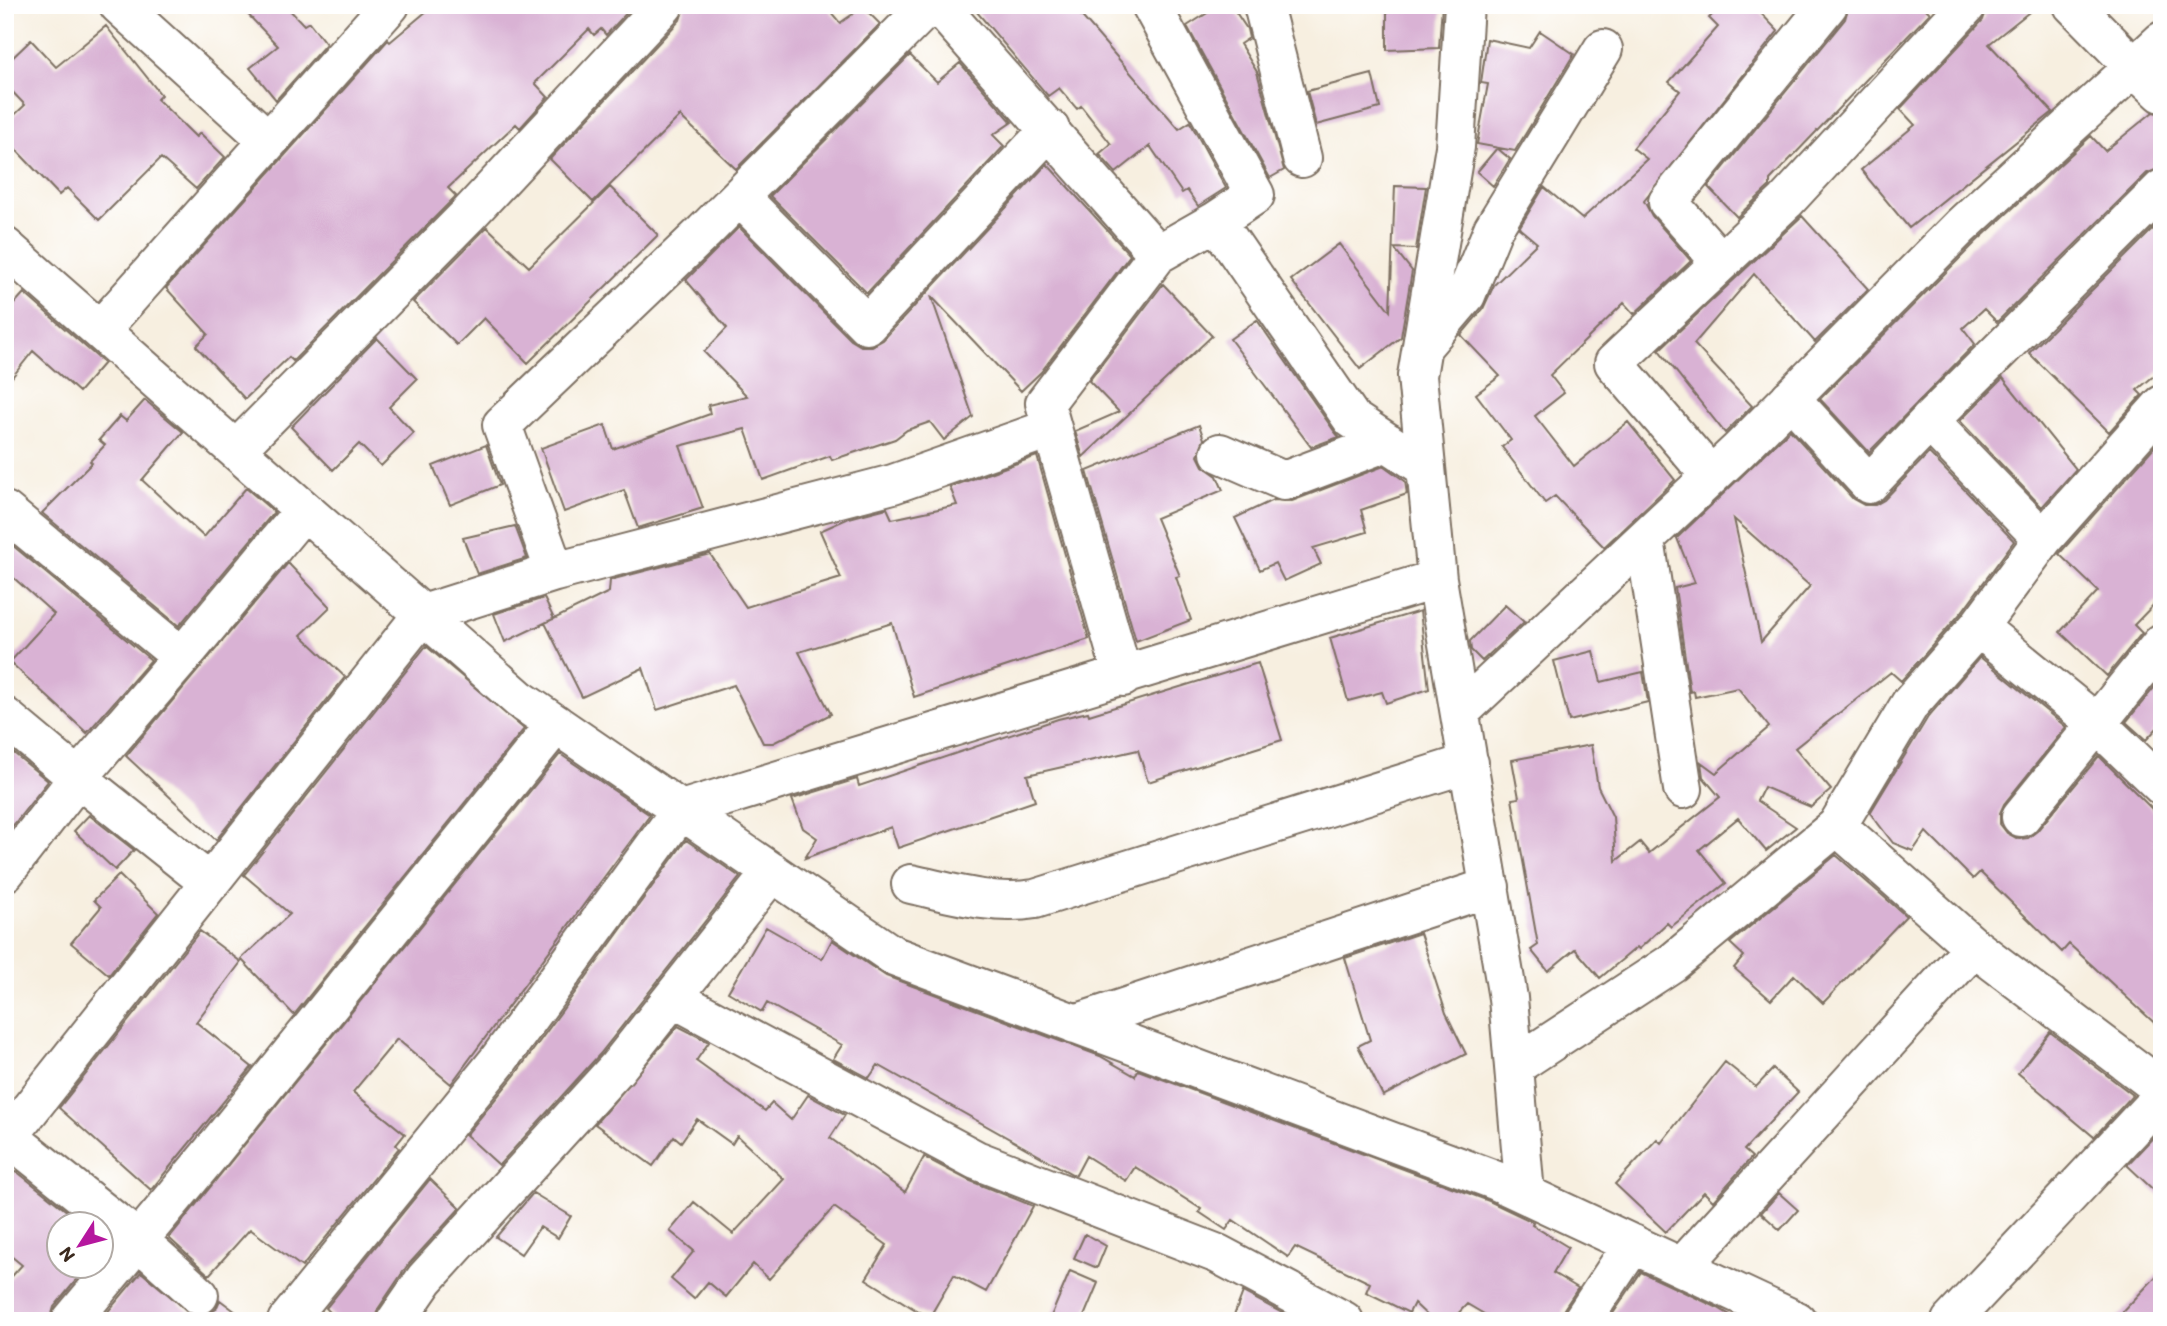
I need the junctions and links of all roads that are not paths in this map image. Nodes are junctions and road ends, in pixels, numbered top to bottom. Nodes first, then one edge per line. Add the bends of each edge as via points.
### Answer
1 (119, 5) edge
2 (664, 5) edge
3 (929, 5) edge
4 (938, 5) edge
5 (1152, 5) edge
6 (1263, 5) edge
7 (1464, 5) edge
8 (1828, 5) edge
9 (1967, 5) edge
10 (2073, 5) edge
11 (371, 12) edge
12 (2162, 41) edge
13 (1603, 49) dead end
14 (2134, 67) junction
15 (2162, 93) edge
16 (1050, 129) junction
17 (268, 141) junction
18 (1302, 158) dead end
19 (2162, 190) edge
20 (740, 197) junction
21 (1216, 221) junction
22 (1158, 254) junction
23 (1721, 262) junction
24 (12, 267) edge
25 (100, 330) junction
26 (1422, 346) junction
27 (1790, 398) junction
28 (2162, 405) edge
29 (1929, 421) junction
30 (1052, 428) junction
31 (1387, 442) junction
32 (236, 450) junction
33 (1220, 453) dead end
34 (1426, 468) junction
35 (1710, 475) junction
36 (304, 509) junction
37 (5, 511) edge
38 (1646, 539) junction
39 (2043, 539) junction
40 (555, 572) junction
41 (1437, 579) junction
42 (423, 614) junction
43 (1978, 626) junction
44 (2162, 643) edge
45 (182, 657) junction
46 (1123, 677) junction
47 (1460, 712) junction
48 (5, 717) edge
49 (2096, 723) junction
50 (556, 724) junction
51 (1469, 763) junction
52 (78, 778) junction
53 (2162, 786) edge
54 (1683, 789) dead end
55 (681, 810) junction
56 (2021, 817) dead end
57 (1837, 826) junction
58 (5, 872) edge
59 (772, 872) junction
60 (210, 883) junction
61 (911, 884) dead end
62 (1490, 887) junction
63 (1974, 947) junction
64 (673, 998) junction
65 (1075, 1024) junction
66 (1516, 1065) junction
67 (2162, 1089) edge
68 (2162, 1096) edge
69 (6, 1137) edge
70 (1525, 1194) junction
71 (138, 1240) junction
72 (1633, 1244) junction
73 (1682, 1267) junction
74 (199, 1295) dead end
75 (71, 1321) edge
76 (287, 1321) edge
77 (396, 1321) edge
78 (1344, 1321) edge
79 (1582, 1321) edge
80 (1797, 1321) edge
81 (1951, 1321) edge

1 - 17 street
2 - 32 street via 467,216
3 - 20 street
4 - 16 street
5 - 21 street via 1255,195
6 - 18 street
7 - 26 street via 1455,147
8 - 23 street via 1668,202
9 - 23 street via 1786,201
10 - 14 street
11 - 17 street
12 - 14 street
13 - 26 street via 1493,229 1466,295
14 - 15 street
14 - 27 street via 1961,226
16 - 20 street via 867,325
16 - 22 street
17 - 25 street
19 - 29 street
20 - 40 street via 502,425
21 - 22 street
21 - 31 street via 1352,419
22 - 30 street via 1045,403
23 - 35 street via 1614,363
24 - 25 street
25 - 32 street
26 - 34 street via 1418,376
27 - 29 street via 1869,484
27 - 35 street
28 - 39 street
29 - 39 street
30 - 40 street via 893,484
30 - 46 street
31 - 33 street via 1284,481
31 - 34 street
32 - 36 street
34 - 41 street
35 - 38 street
36 - 42 street
36 - 45 street
37 - 45 street
38 - 47 street
38 - 54 street
39 - 43 street
40 - 42 street
41 - 46 street
41 - 47 street
42 - 50 street via 519,699
42 - 60 street
43 - 49 street
43 - 57 street via 1910,704
44 - 49 street
45 - 52 street
46 - 55 street
47 - 51 street
48 - 52 street
49 - 53 street
49 - 56 street
50 - 55 street
50 - 71 street
51 - 61 street via 1035,899 986,901
51 - 62 street
52 - 58 street
52 - 60 street
55 - 59 street
55 - 76 street via 497,1062
57 - 63 street
57 - 66 street via 1672,963
59 - 64 street
59 - 65 street via 894,956
60 - 69 street
62 - 65 street
62 - 66 street
63 - 67 street
63 - 73 street
64 - 77 street via 617,1068 425,1279
64 - 78 street via 976,1160 1218,1254
65 - 70 street
66 - 70 street
68 - 81 street
69 - 71 street
70 - 72 street
71 - 74 street
71 - 75 street
72 - 73 street
72 - 79 street
73 - 80 street

